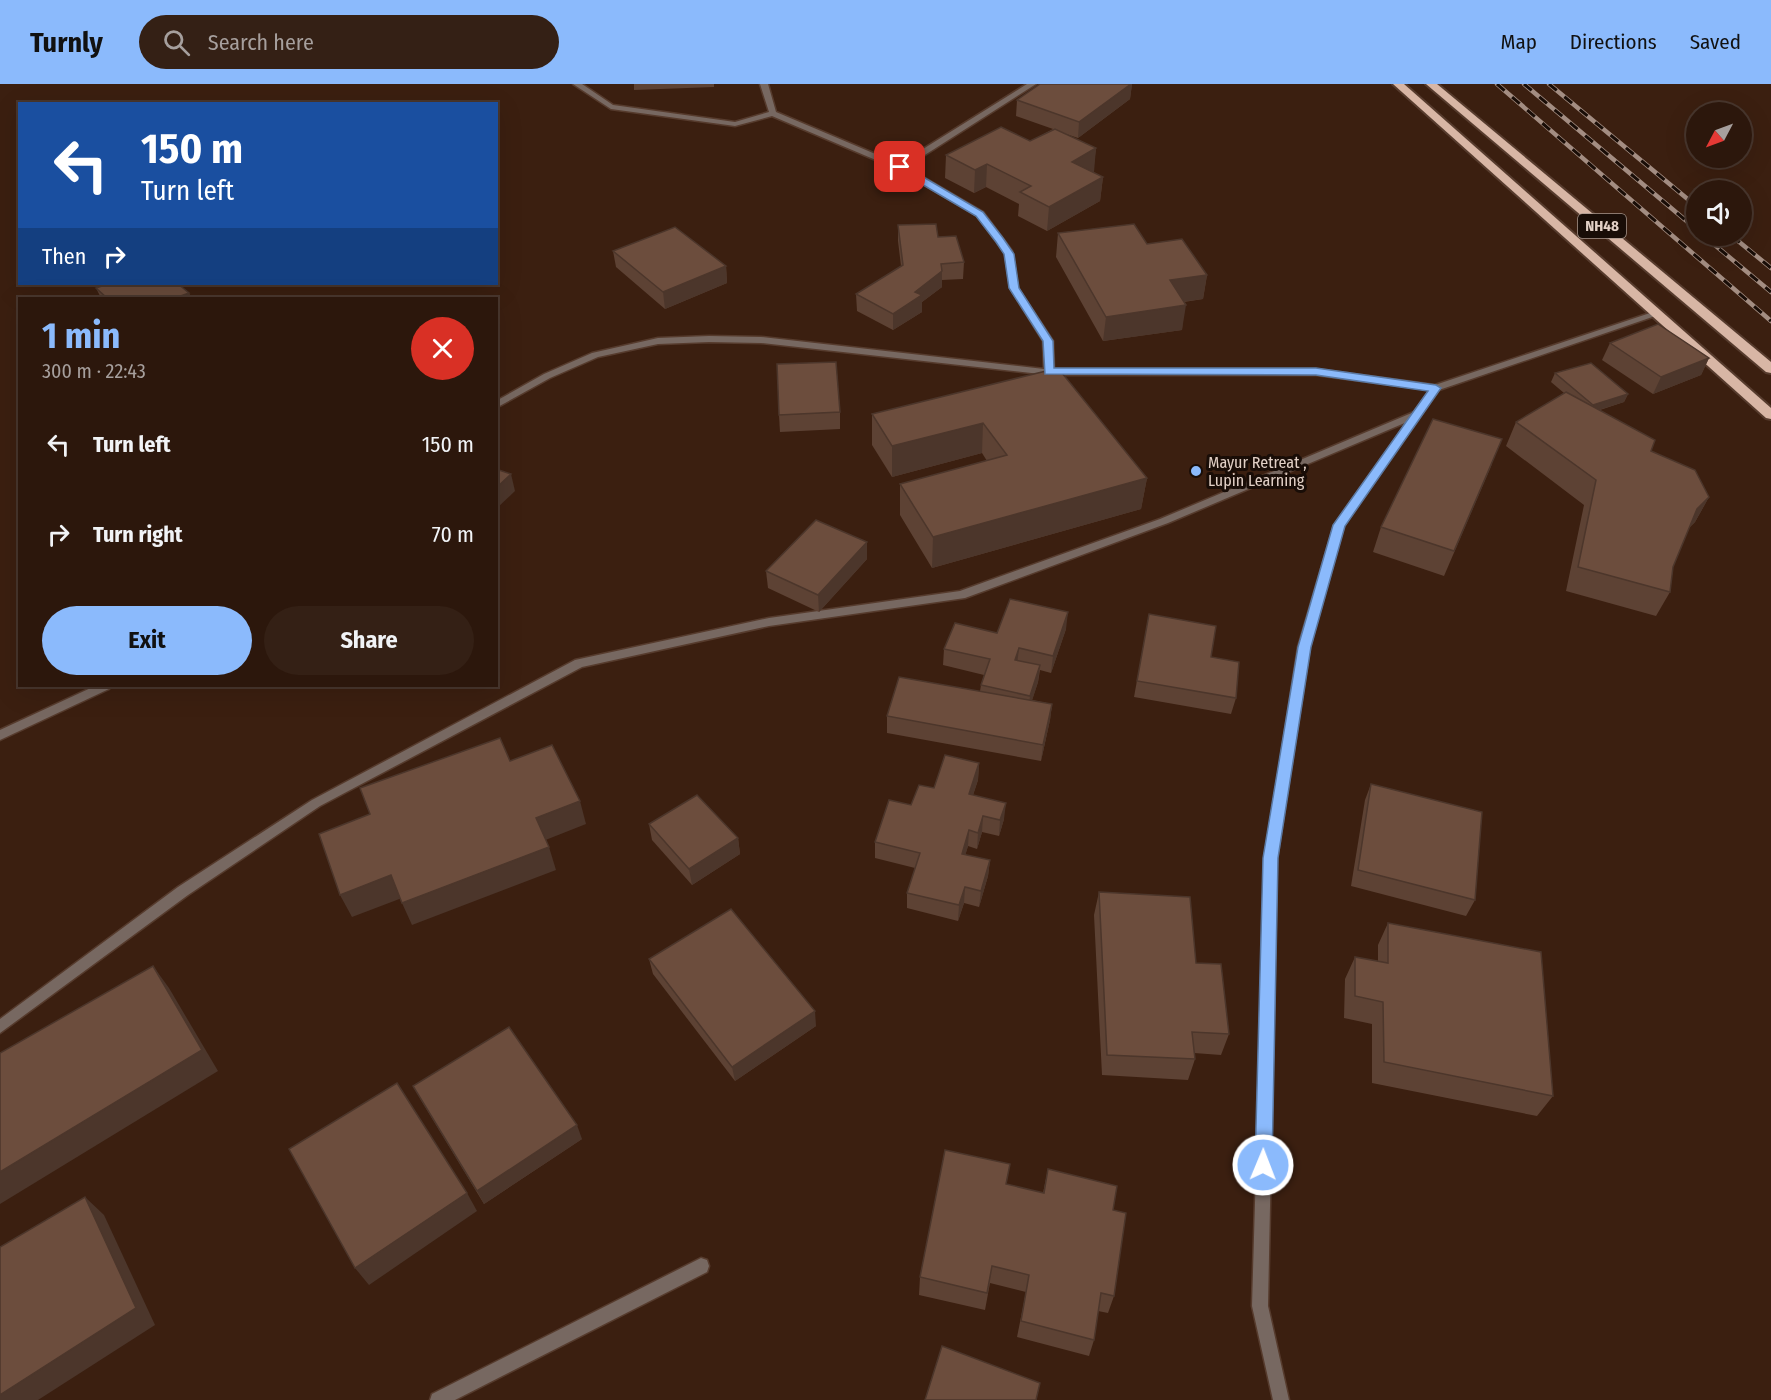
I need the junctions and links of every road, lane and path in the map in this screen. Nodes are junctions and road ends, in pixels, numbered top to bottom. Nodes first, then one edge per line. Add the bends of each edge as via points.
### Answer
1 (577, 84) edge
2 (764, 84) edge
3 (1032, 84) edge
4 (1398, 84) edge
5 (1431, 84) edge
6 (773, 113) junction
7 (900, 167) junction
8 (1656, 314) junction
9 (1771, 369) edge
10 (1049, 372) junction
11 (1436, 388) junction
12 (498, 404) edge
13 (1417, 414) junction
14 (1771, 415) edge
15 (103, 687) edge
16 (0, 735) edge
17 (0, 1027) edge
18 (701, 1266) dead end
19 (438, 1400) edge
20 (1281, 1400) edge

1 - 6 street via 611,107 735,124
2 - 6 street
3 - 7 street
4 - 8 highway, NH48
5 - 9 highway, NH48
6 - 7 street
7 - 10 street via 980,214 1009,254 1014,288 1048,341
8 - 11 street
8 - 14 highway, NH48
10 - 11 street via 1316,372
10 - 12 street via 761,340 658,341 595,356 547,376
11 - 13 street
13 - 17 street via 1164,521 961,595 769,622 579,663 316,803 183,891
13 - 20 street via 1339,525 1304,647 1271,858 1260,1306
15 - 16 street
18 - 19 street

